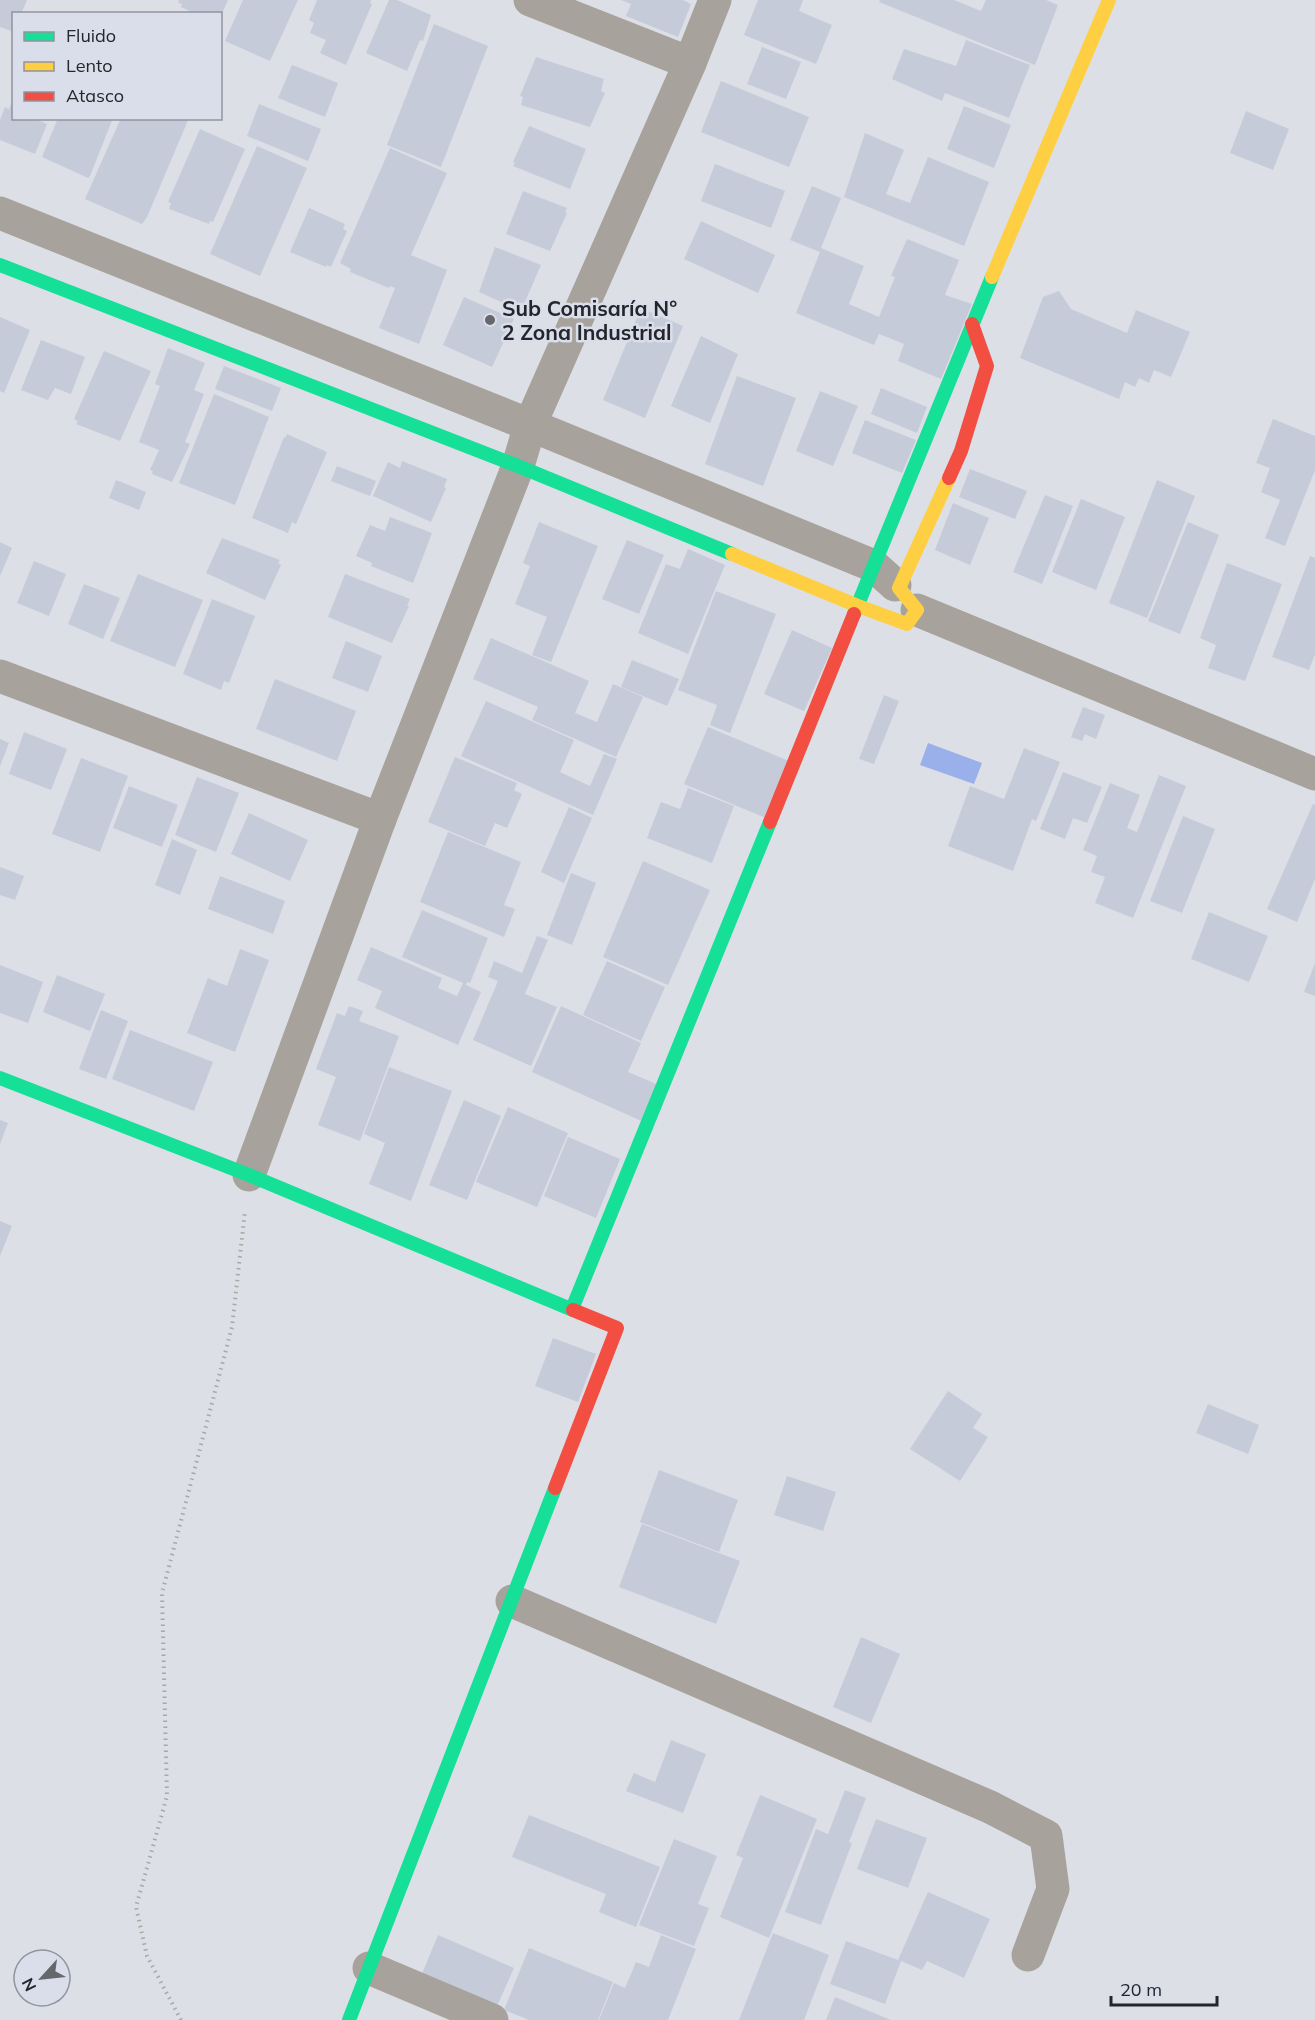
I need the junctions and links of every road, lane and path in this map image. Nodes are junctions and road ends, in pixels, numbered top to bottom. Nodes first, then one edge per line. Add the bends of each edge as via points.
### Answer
1 (530, 0) edge
2 (716, 0) edge
3 (1108, 0) edge
4 (690, 63) junction
5 (0, 213) edge
6 (0, 265) edge
7 (972, 324) junction
8 (530, 425) junction
9 (518, 466) junction
10 (874, 566) junction
11 (858, 606) junction
12 (907, 607) junction
13 (0, 676) edge
14 (1315, 774) edge
15 (380, 819) junction
16 (0, 1078) edge
17 (249, 1175) junction
18 (572, 1310) junction
19 (512, 1601) junction
20 (1028, 1955) dead end
21 (369, 1968) junction
22 (181, 2020) edge
23 (349, 2020) edge
24 (492, 2020) edge

1 - 4 street
2 - 4 street
3 - 7 street
4 - 8 street
5 - 8 street
6 - 9 street
7 - 10 street
7 - 12 street via 987,366
8 - 9 street
8 - 10 street
9 - 11 street
9 - 15 street
10 - 11 street
10 - 12 street
11 - 12 street
11 - 18 street
12 - 14 street
13 - 15 street
15 - 17 street
16 - 17 street
17 - 18 street
17 - 22 path via 232,1327 162,1593 167,1796 136,1907 147,1956
18 - 19 street via 617,1328
19 - 20 street via 990,1807 1046,1836 1053,1889
19 - 21 street
21 - 23 street
21 - 24 street

